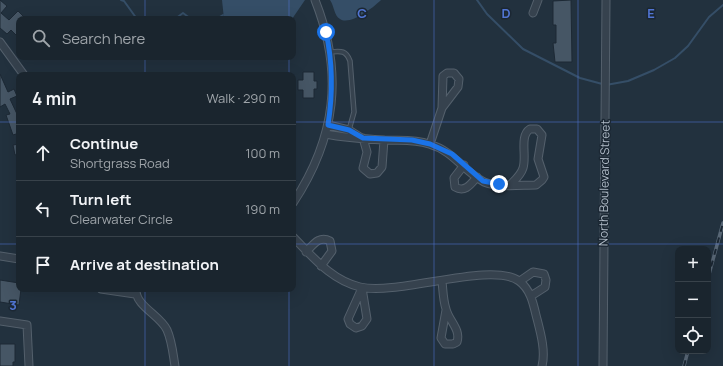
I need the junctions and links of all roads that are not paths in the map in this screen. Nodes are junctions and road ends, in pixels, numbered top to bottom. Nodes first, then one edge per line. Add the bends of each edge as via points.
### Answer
1 (316, 0) edge
2 (538, 0) edge
3 (606, 0) edge
4 (533, 12) dead end
5 (0, 42) edge
6 (330, 52) junction
7 (22, 72) edge
8 (442, 108) dead end
9 (328, 125) junction
10 (349, 130) junction
11 (326, 134) junction
12 (362, 138) junction
13 (384, 140) junction
14 (430, 144) junction
15 (464, 165) junction
16 (477, 177) junction
17 (510, 185) junction
18 (296, 197) edge
19 (296, 240) edge
20 (306, 252) junction
21 (0, 256) edge
22 (16, 259) edge
23 (321, 266) junction
24 (442, 281) junction
25 (520, 282) junction
26 (362, 288) junction
27 (137, 292) edge
28 (531, 296) junction
29 (446, 310) dead end
30 (0, 321) edge
31 (29, 366) edge
32 (175, 366) edge
33 (542, 366) edge
34 (603, 366) edge

1 - 6 street
2 - 4 street
3 - 34 street, North Boulevard Street
5 - 7 street
6 - 9 street via 333,89
6 - 10 lane via 344,51 350,61 354,112
8 - 14 street
9 - 10 street
9 - 11 street
10 - 12 street
11 - 12 street
11 - 18 street via 314,166
12 - 13 street
12 - 13 street via 367,152 363,168 370,174 377,173 382,167
13 - 14 street via 412,140
14 - 15 street via 443,148
15 - 16 street
15 - 16 street via 454,178 456,187 465,189
16 - 17 street via 490,184
17 - 17 street via 536,185 544,177 539,164 538,153 542,135 538,129 530,128 526,134 524,166
19 - 20 street
20 - 23 street
20 - 23 street via 319,240 330,241 332,251
21 - 22 street
23 - 26 street via 340,280
24 - 25 street via 496,274 509,276
24 - 26 street
24 - 29 street
25 - 28 street
25 - 28 street via 534,272 544,274 545,287
26 - 26 street via 348,319 356,328 362,326 367,319
27 - 32 street via 167,329
28 - 33 street via 542,345
30 - 31 street via 27,325

